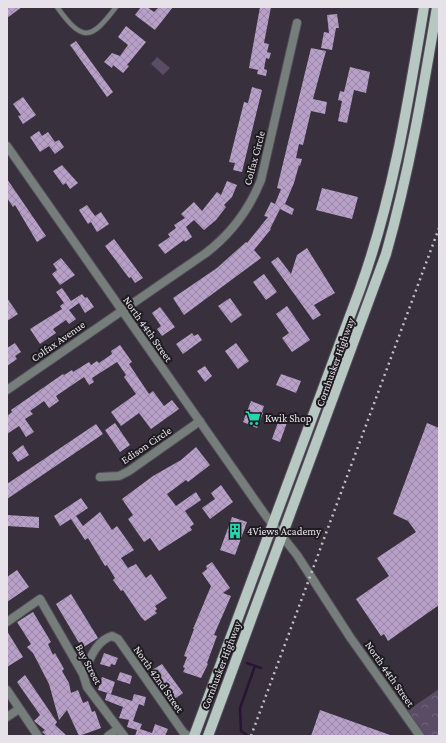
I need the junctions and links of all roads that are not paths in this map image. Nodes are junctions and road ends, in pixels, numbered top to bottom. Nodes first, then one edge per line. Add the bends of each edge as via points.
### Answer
1 (58, 7) edge
2 (116, 7) edge
3 (424, 7) edge
4 (437, 7) edge
5 (297, 22) dead end
6 (7, 146) edge
7 (122, 311) junction
8 (7, 390) edge
9 (200, 422) junction
10 (100, 476) dead end
11 (272, 524) junction
12 (282, 539) junction
13 (7, 622) edge
14 (83, 674) junction
15 (7, 690) edge
16 (19, 709) junction
17 (7, 717) edge
18 (118, 729) junction
19 (38, 736) edge
20 (108, 736) edge
21 (124, 736) edge
22 (188, 736) edge
23 (194, 736) edge
24 (208, 736) edge
25 (420, 736) edge

1 - 2 lane via 74,29 84,32 93,32 99,28
3 - 11 main road, Cornhusker Highway via 396,161 377,236 355,303
4 - 12 main road, Cornhusker Highway via 415,137 398,213 386,254
5 - 7 street, Colfax Circle via 264,168 248,209 233,229 217,244
6 - 7 street, North 44th Street
7 - 8 street, Colfax Avenue
7 - 9 street, North 44th Street
9 - 10 street, Edison Circle via 119,476
9 - 11 street, North 44th Street
11 - 12 street, North 44th Street
11 - 23 main road, Cornhusker Highway
12 - 24 main road, Cornhusker Highway
12 - 25 street, North 44th Street via 334,618 342,625
13 - 14 street, Bay Street via 40,599
14 - 18 street, Bay Street via 87,687
14 - 22 street, North 42nd Street via 102,640 112,636 121,643
15 - 16 street
16 - 17 street
16 - 19 street
18 - 20 street
18 - 21 street, Bay Street

